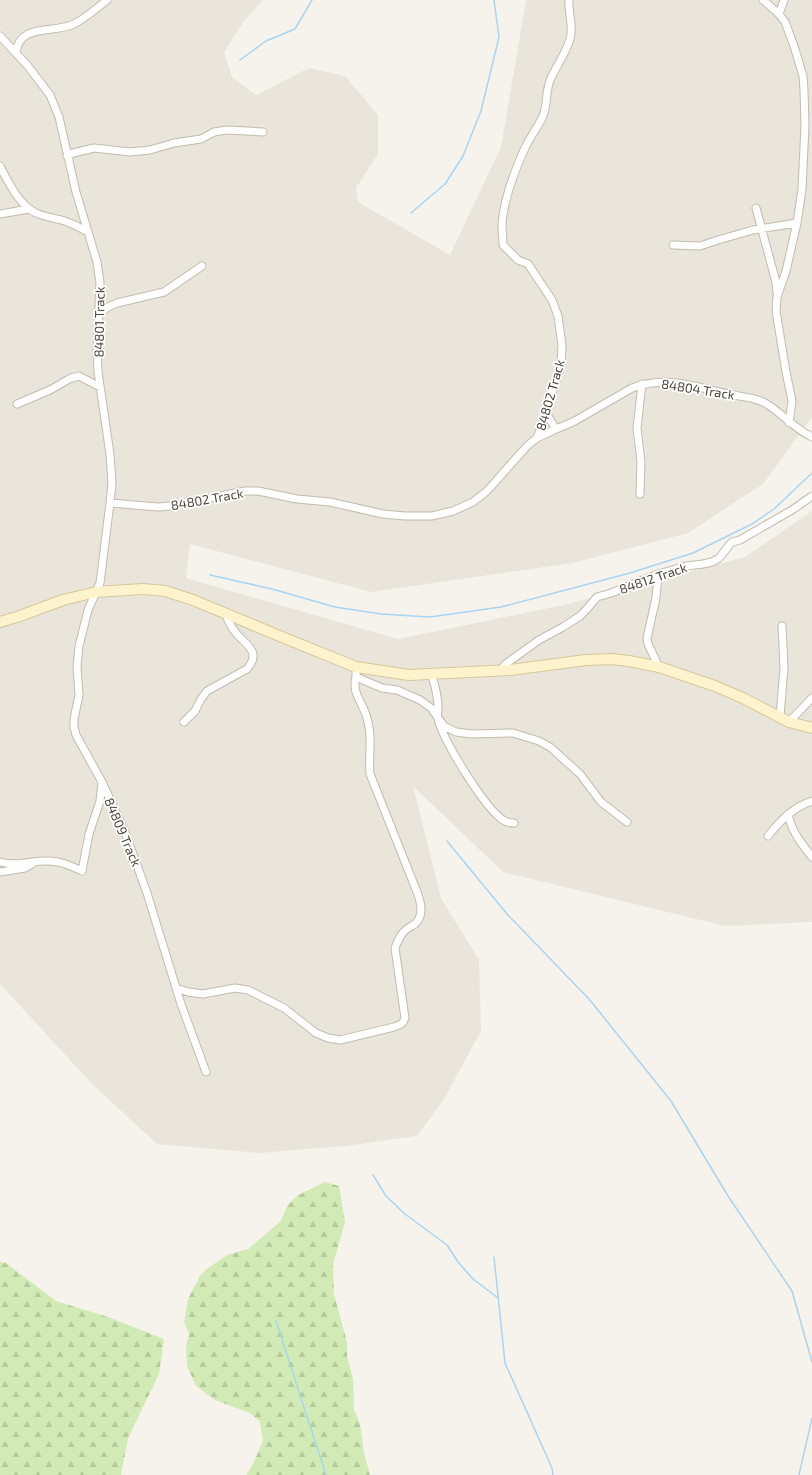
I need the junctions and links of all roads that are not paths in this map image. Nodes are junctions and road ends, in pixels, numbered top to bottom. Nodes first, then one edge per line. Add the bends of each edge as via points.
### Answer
1 (107, 0) edge
2 (569, 0) edge
3 (763, 0) edge
4 (784, 0) edge
5 (779, 14) junction
6 (0, 36) edge
7 (16, 53) junction
8 (264, 132) dead end
9 (67, 156) junction
10 (0, 166) edge
11 (756, 208) dead end
12 (29, 209) junction
13 (0, 214) edge
14 (797, 223) junction
15 (762, 229) junction
16 (88, 232) junction
17 (673, 245) dead end
18 (202, 266) dead end
19 (777, 297) junction
20 (98, 315) junction
21 (642, 384) junction
22 (100, 387) junction
23 (17, 404) dead end
24 (546, 413) junction
25 (789, 423) junction
26 (556, 429) junction
27 (812, 437) edge
28 (537, 438) junction
29 (640, 494) dead end
30 (812, 496) edge
31 (110, 503) junction
32 (658, 574) junction
33 (96, 592) junction
34 (226, 614) junction
35 (0, 622) edge
36 (782, 626) dead end
37 (659, 667) junction
38 (498, 671) junction
39 (356, 672) junction
40 (432, 674) junction
41 (812, 698) edge
42 (438, 718) junction
43 (785, 719) junction
44 (184, 722) dead end
45 (812, 728) edge
46 (102, 782) junction
47 (812, 801) edge
48 (788, 814) junction
49 (627, 822) dead end
50 (514, 823) dead end
51 (768, 836) dead end
52 (812, 857) edge
53 (0, 862) edge
54 (34, 863) junction
55 (0, 872) edge
56 (176, 988) junction
57 (206, 1072) dead end

1 - 7 street via 74,24 26,34 18,42
2 - 24 street, 84802 Track via 572,28 570,38 550,79 546,108 514,174 502,226 503,246 518,260 528,264 552,300 558,316 562,345 561,365
3 - 5 street
4 - 5 street
5 - 14 street via 785,22 803,76 805,126 802,189
6 - 7 street, 84801 Track
7 - 9 street, 84801 Track via 50,95 59,117
8 - 9 street via 226,130 214,132 201,139 150,150 130,152 94,148
9 - 16 street, 84801 Track
10 - 12 street via 23,204
11 - 15 street
12 - 13 street
12 - 16 street
14 - 15 street
14 - 19 street
15 - 17 street via 700,246
15 - 19 street via 776,282
16 - 20 street, 84801 Track via 100,283
18 - 20 street via 164,292 117,303
19 - 25 street via 776,312 792,401
20 - 22 street, 84801 Track
21 - 25 street, 84804 Track via 668,382 748,397 764,403
21 - 26 street, 84804 Track
21 - 29 street via 637,428 641,462
22 - 23 street via 79,376
22 - 31 street, 84801 Track via 110,454
24 - 26 street
24 - 28 street, 84802 Track
25 - 27 street, 84804 Track
26 - 28 street, 84804 Track
28 - 31 street, 84802 Track via 487,491 473,502 453,511 432,516 383,514 330,502 258,491 245,491 158,507
30 - 32 street, 84812 Track via 744,538 732,542 712,562
31 - 33 street, 84801 Track via 100,583
32 - 37 street via 656,598 647,638
32 - 38 street, 84812 Track via 597,597 580,616 539,640
33 - 34 street via 143,589 165,591
33 - 35 street via 63,600
33 - 46 street, 84809 Track via 88,610 79,646 79,696 74,727
34 - 39 street
34 - 44 street via 233,629 251,648 254,656 251,664 241,673 207,691
36 - 43 street
37 - 38 street via 611,659
37 - 43 street via 715,686
38 - 40 street
39 - 40 street
39 - 42 street via 382,688 398,690 420,700 431,708
39 - 56 street via 355,690 371,733 370,774 413,882 421,914 398,938 395,948 404,1022 394,1027 340,1040 316,1033 284,1008 248,990 235,988 203,994
40 - 42 street
41 - 43 street
42 - 49 street via 444,726 456,732 513,733 550,747 580,774 601,802
42 - 50 street via 453,752 477,791 502,819
43 - 45 street
46 - 54 street via 82,871 61,862 48,860
46 - 56 street, 84809 Track via 119,816 138,867
47 - 48 street via 802,804
48 - 51 street
48 - 52 street via 795,834
53 - 54 street
54 - 55 street via 25,868
56 - 57 street, 84809 Track

